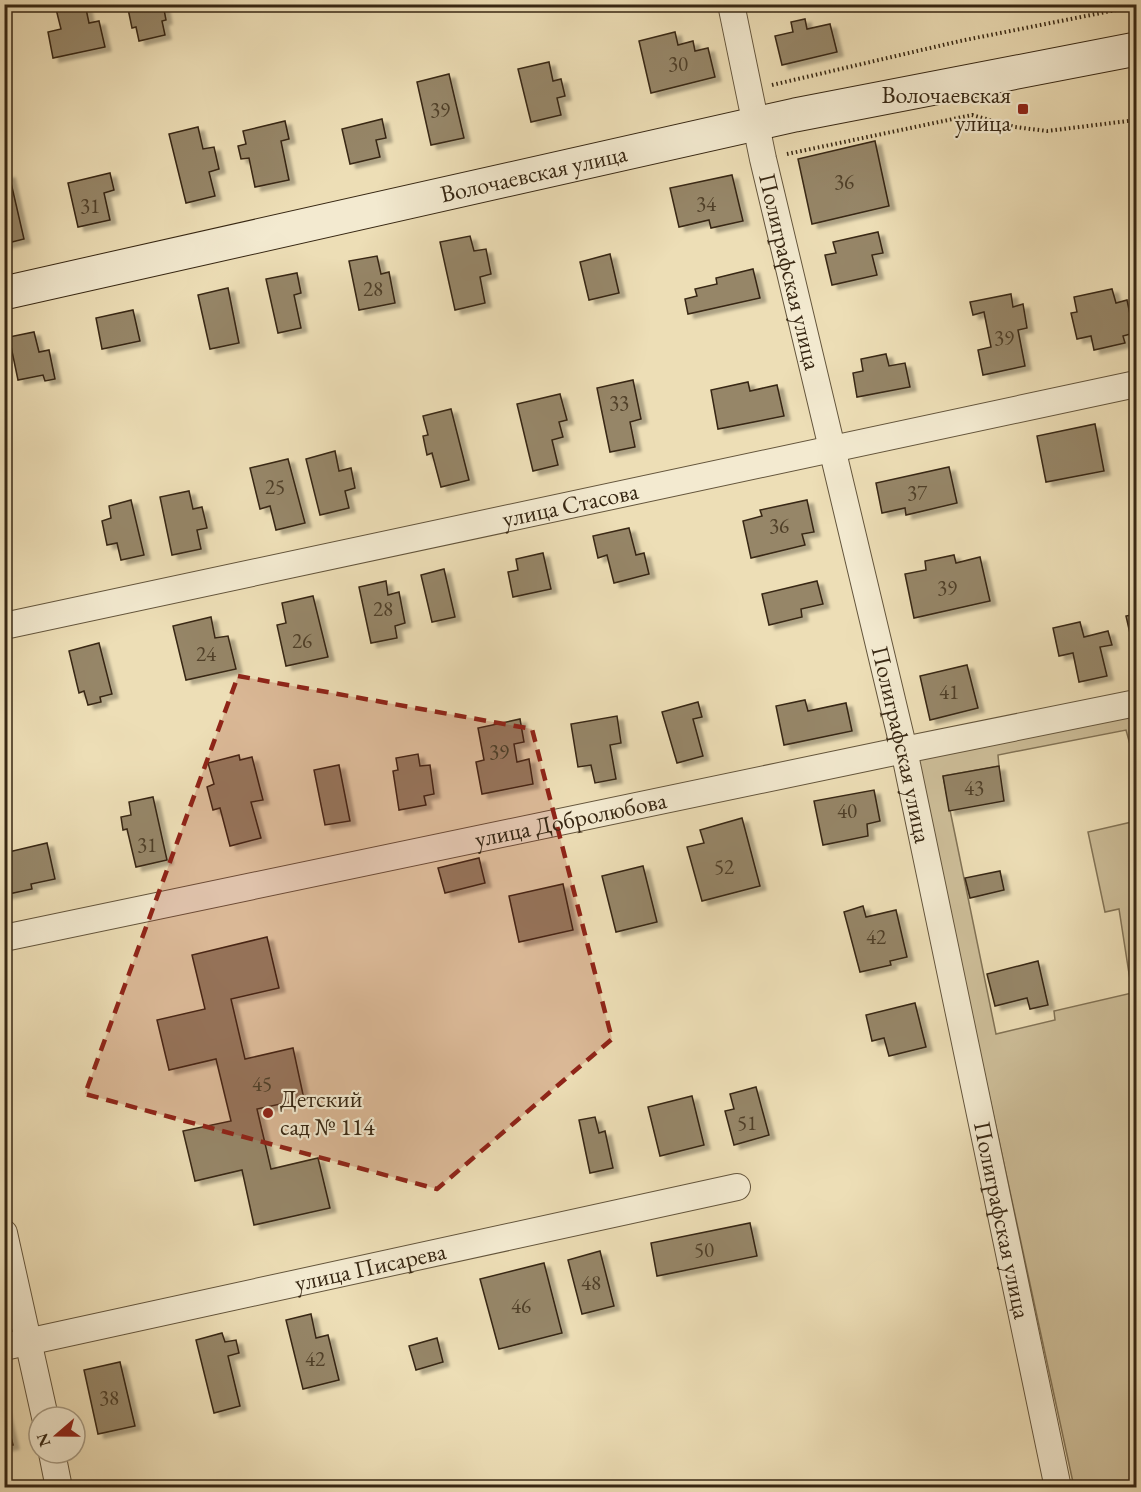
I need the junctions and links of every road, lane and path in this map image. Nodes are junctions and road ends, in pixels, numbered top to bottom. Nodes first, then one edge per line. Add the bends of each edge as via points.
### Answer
1 (730, 4) edge
2 (1137, 6) edge
3 (1137, 48) edge
4 (748, 90) junction
5 (1137, 120) edge
6 (755, 124) junction
7 (763, 159) junction
8 (4, 293) edge
9 (1137, 384) edge
10 (831, 449) junction
11 (4, 626) edge
12 (1137, 703) edge
13 (904, 750) junction
14 (4, 938) edge
15 (737, 1187) dead end
16 (4, 1233) edge
17 (17, 1345) edge
18 (40, 1405) edge
19 (54, 1465) edge
20 (59, 1488) edge
21 (1058, 1488) edge

1 - 4 street, Полиграфская улица
2 - 4 path via 960,41
3 - 6 street, Волочаевская улица
4 - 6 street, Полиграфская улица
5 - 7 path via 1047,131 972,116
6 - 7 street, Полиграфская улица
6 - 8 street, Волочаевская улица
7 - 10 street, Полиграфская улица
9 - 10 street, улица Стасова
10 - 11 street, улица Стасова
10 - 13 street, Полиграфская улица
12 - 13 street, улица Добролюбова
13 - 14 street, улица Добролюбова
13 - 21 street, Полиграфская улица
15 - 17 street, улица Писарева
16 - 17 street
17 - 18 street
19 - 20 street

